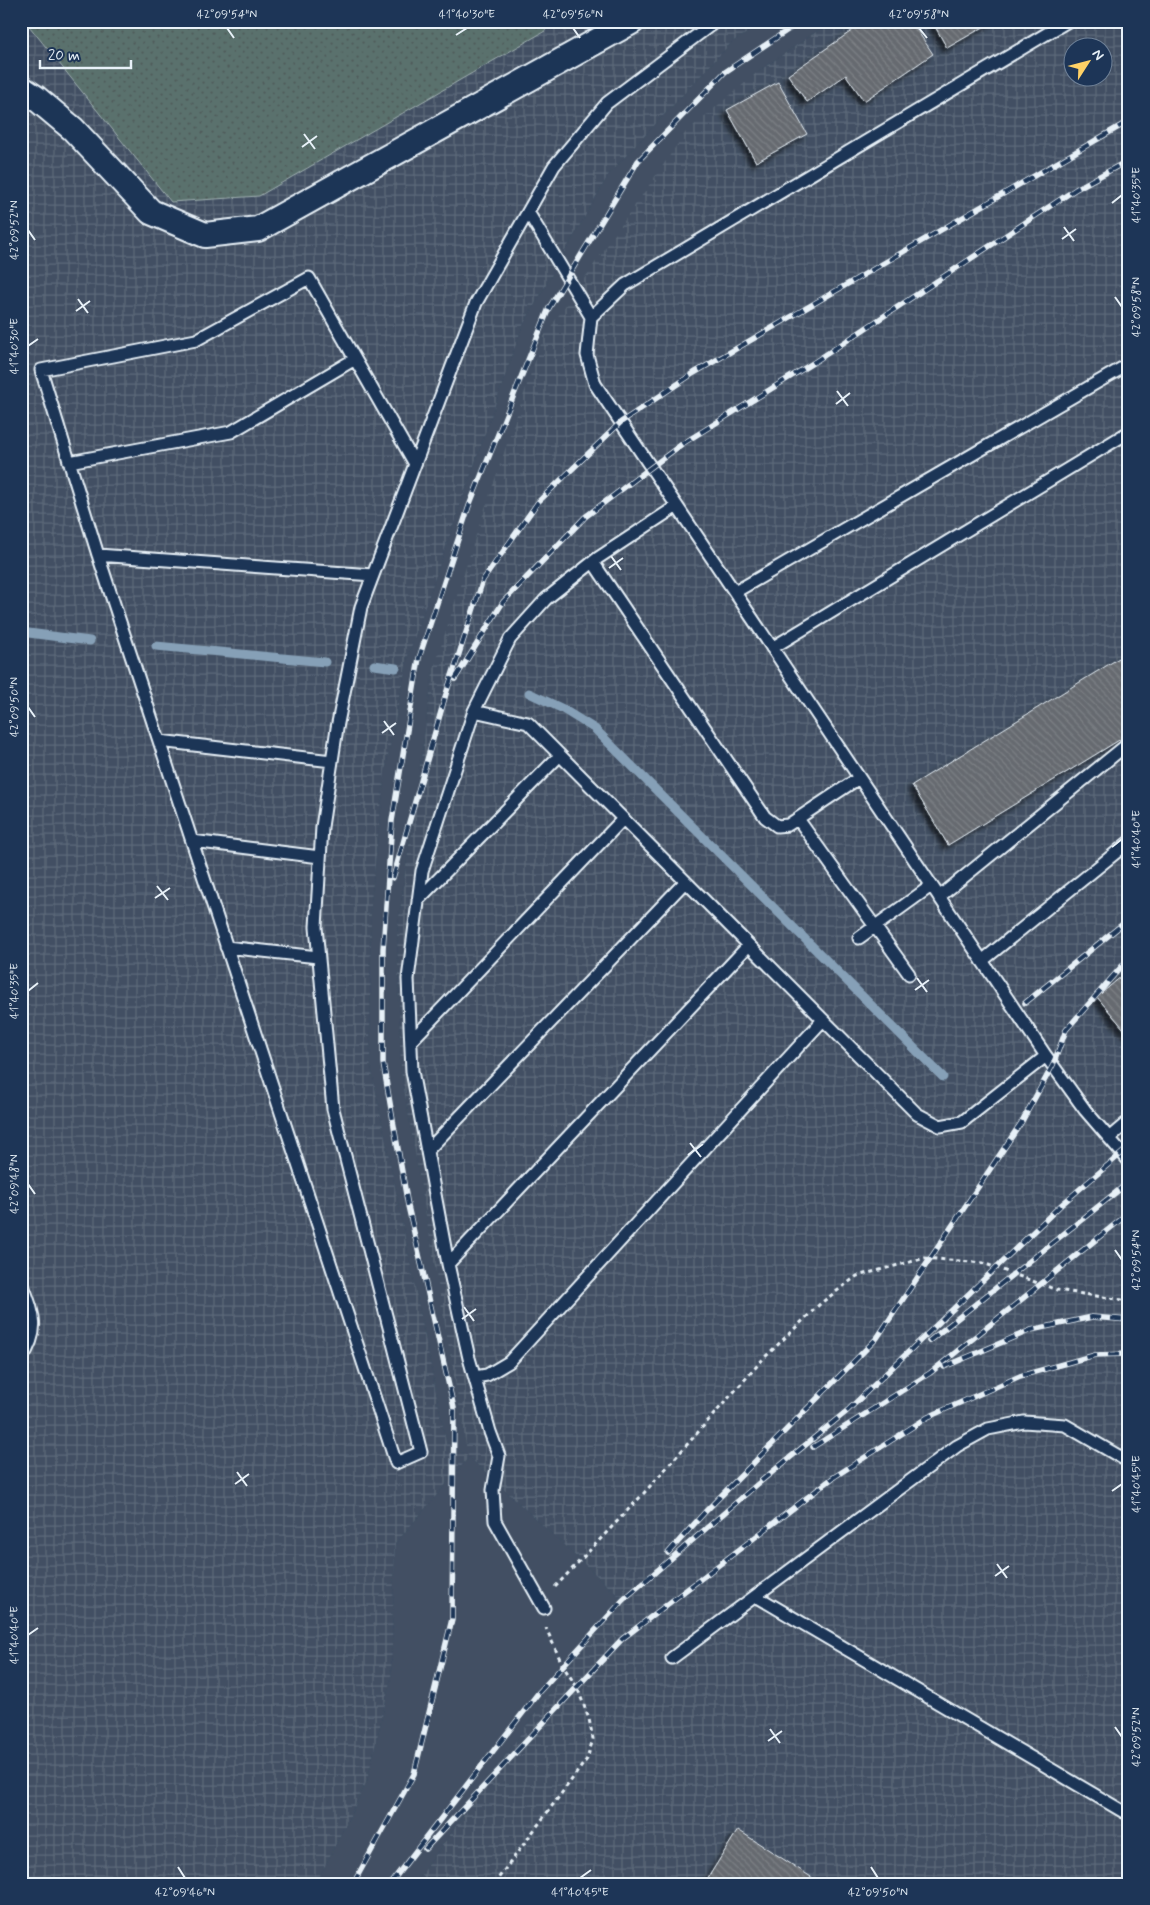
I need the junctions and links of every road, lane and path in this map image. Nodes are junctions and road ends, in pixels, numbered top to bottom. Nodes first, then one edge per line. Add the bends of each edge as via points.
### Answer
1 (633, 21) edge
2 (716, 21) edge
3 (1068, 21) edge
4 (21, 88) edge
5 (528, 212) junction
6 (591, 317) junction
7 (355, 359) junction
8 (1129, 364) edge
9 (1129, 432) edge
10 (70, 462) junction
11 (415, 464) junction
12 (677, 506) junction
13 (98, 555) junction
14 (593, 562) junction
15 (373, 575) junction
16 (735, 592) junction
17 (772, 648) junction
18 (474, 711) junction
19 (159, 742) junction
20 (1129, 743) edge
21 (560, 755) junction
22 (332, 761) junction
23 (859, 778) junction
24 (798, 818) junction
25 (623, 819) junction
26 (192, 841) junction
27 (1129, 842) edge
28 (320, 856) junction
29 (685, 882) junction
30 (932, 886) junction
31 (939, 897) junction
32 (418, 900) junction
33 (875, 926) junction
34 (859, 938) dead end
35 (749, 945) junction
36 (226, 947) junction
37 (318, 957) junction
38 (982, 961) junction
39 (909, 974) dead end
40 (823, 1020) junction
41 (411, 1041) junction
42 (1046, 1056) junction
43 (1129, 1121) edge
44 (1109, 1138) junction
45 (427, 1151) junction
46 (1129, 1160) edge
47 (448, 1264) junction
48 (21, 1280) edge
49 (1129, 1301) edge
50 (21, 1360) edge
51 (475, 1377) junction
52 (1129, 1462) edge
53 (756, 1596) junction
54 (544, 1608) junction
55 (672, 1658) dead end
56 (1129, 1814) edge
57 (494, 1884) edge

1 - 4 street via 258,229 205,235 151,212 73,129
2 - 5 lane via 608,103 554,166
3 - 6 lane via 625,284
5 - 6 lane
5 - 11 lane via 476,303
6 - 12 lane via 587,355 595,384
7 - 10 lane via 231,432
7 - 10 lane via 309,278 196,340 41,370
7 - 11 lane
8 - 16 lane
9 - 17 lane
10 - 13 lane
11 - 15 lane
12 - 14 lane
12 - 16 lane
13 - 15 lane
13 - 19 lane
14 - 18 lane via 546,599 510,638
14 - 24 lane via 764,817 777,826 788,825
15 - 22 lane via 361,607
16 - 17 lane
17 - 23 lane
18 - 21 lane via 528,723
18 - 32 lane via 422,872
19 - 22 lane
19 - 26 lane
20 - 31 lane
21 - 25 lane
21 - 32 lane
22 - 28 lane
23 - 24 lane
23 - 30 lane
24 - 33 lane
25 - 29 lane
25 - 41 lane
26 - 28 lane
26 - 36 lane
27 - 38 lane
28 - 37 lane via 316,927
29 - 35 lane
29 - 45 lane
30 - 31 lane
30 - 33 lane
31 - 38 lane
32 - 41 lane via 408,978
33 - 34 lane
33 - 39 lane
35 - 40 lane
35 - 47 lane
36 - 37 lane
36 - 37 lane via 396,1463 420,1452 333,1109
38 - 42 lane
40 - 42 lane via 917,1114 940,1126 962,1122
40 - 51 lane via 510,1362 488,1375
41 - 45 lane via 412,1071
42 - 44 lane
43 - 44 lane
44 - 46 lane
45 - 47 lane
47 - 51 lane
48 - 50 lane via 35,1318 32,1344
49 - 54 path via 1057,1290 974,1262 925,1258 857,1276 822,1303 764,1358 552,1591
51 - 54 lane via 499,1456 493,1490 495,1521
52 - 53 lane via 1065,1425 1024,1422 988,1429 957,1446
53 - 55 lane
53 - 56 lane
54 - 57 path via 547,1629 563,1666 577,1687 593,1739 587,1759

